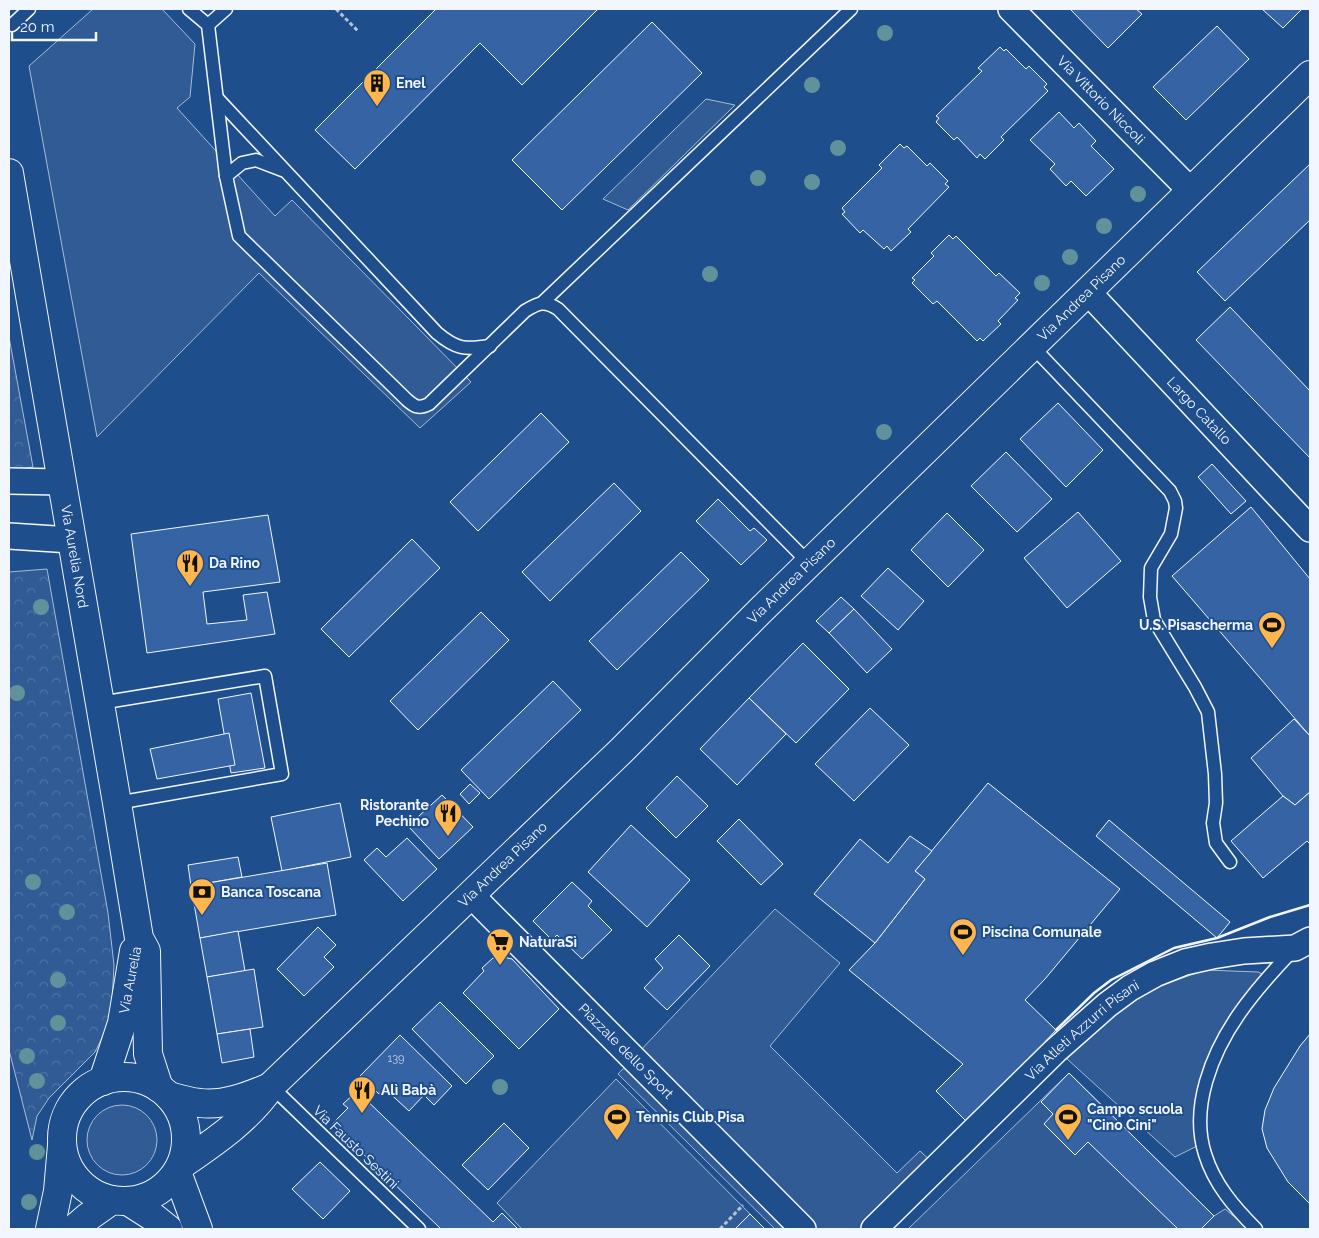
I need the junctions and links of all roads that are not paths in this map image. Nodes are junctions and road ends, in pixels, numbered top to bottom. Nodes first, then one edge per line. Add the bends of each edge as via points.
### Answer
1 (29, 9) edge
2 (189, 9) edge
3 (226, 9) edge
4 (851, 9) edge
5 (1010, 9) edge
6 (12, 25) dead end
7 (208, 26) junction
8 (1310, 74) edge
9 (217, 98) junction
10 (285, 171) junction
11 (9, 173) edge
12 (226, 176) junction
13 (1192, 191) junction
14 (1087, 291) junction
15 (542, 303) junction
16 (490, 346) junction
17 (1032, 346) junction
18 (9, 481) edge
19 (62, 482) junction
20 (1310, 529) edge
21 (9, 536) edge
22 (71, 540) junction
23 (810, 564) junction
24 (100, 703) junction
25 (117, 803) junction
26 (1230, 862) dead end
27 (471, 895) junction
28 (139, 938) junction
29 (1302, 944) edge
30 (103, 1081) junction
31 (271, 1086) junction
32 (164, 1092) junction
33 (62, 1145) junction
34 (179, 1169) junction
35 (120, 1200) junction
36 (50, 1229) edge
37 (74, 1229) edge
38 (168, 1229) edge
39 (198, 1229) edge
40 (419, 1229) edge
41 (803, 1229) edge
42 (874, 1229) edge
43 (1256, 1229) edge

1 - 6 lane
2 - 7 lane
3 - 7 lane
4 - 15 lane
5 - 13 street, Via Vittorio Niccoli
7 - 9 lane
8 - 13 street, Via Andrea Pisano
9 - 10 lane
9 - 12 lane
10 - 12 lane via 256,160 242,163
10 - 16 lane via 437,333 461,347
11 - 19 street, Via Aurelia Nord
12 - 16 lane via 239,236 416,407 430,404
13 - 14 street, Via Andrea Pisano
14 - 17 street, Via Andrea Pisano
14 - 20 street, Largo Catallo
15 - 16 lane via 525,311
15 - 23 lane via 558,309
17 - 23 street, Via Andrea Pisano
17 - 26 lane via 1170,491 1175,501 1171,534 1151,568 1150,597 1154,620 1208,712 1215,774 1213,824 1216,843
18 - 19 street
19 - 22 street, Via Aurelia Nord
21 - 22 street
22 - 24 street, Via Aurelia Nord
23 - 27 street, Via Andrea Pisano
24 - 25 street, Via Aurelia Nord
24 - 25 lane via 265,676 282,774
25 - 28 street, Via Aurelia Nord
27 - 31 street, Via Andrea Pisano
27 - 41 street, Piazzale dello Sport
28 - 30 street, Via Aurelia via 122,1023
28 - 32 street, Via Aurelia via 146,951 148,1054
29 - 42 street, Via Atleti Azzurri Pisani via 1212,956 1168,968 1130,988 1055,1052
29 - 43 lane via 1256,993 1232,1026 1211,1066 1203,1101 1201,1131 1205,1154 1214,1176
30 - 32 street via 132,1078
30 - 33 street via 88,1089 72,1106 65,1121
31 - 32 street, Via Andrea Pisano via 222,1102 202,1104
31 - 34 street, Via Andrea Pisano via 262,1100 228,1131
31 - 40 lane, Via Fausto Sestini
32 - 34 street via 179,1110 185,1125 187,1142
33 - 35 street via 66,1161 83,1185 97,1195
33 - 36 street
34 - 35 street via 167,1185 153,1195
34 - 39 street
35 - 37 street via 88,1217
35 - 38 street via 153,1217

